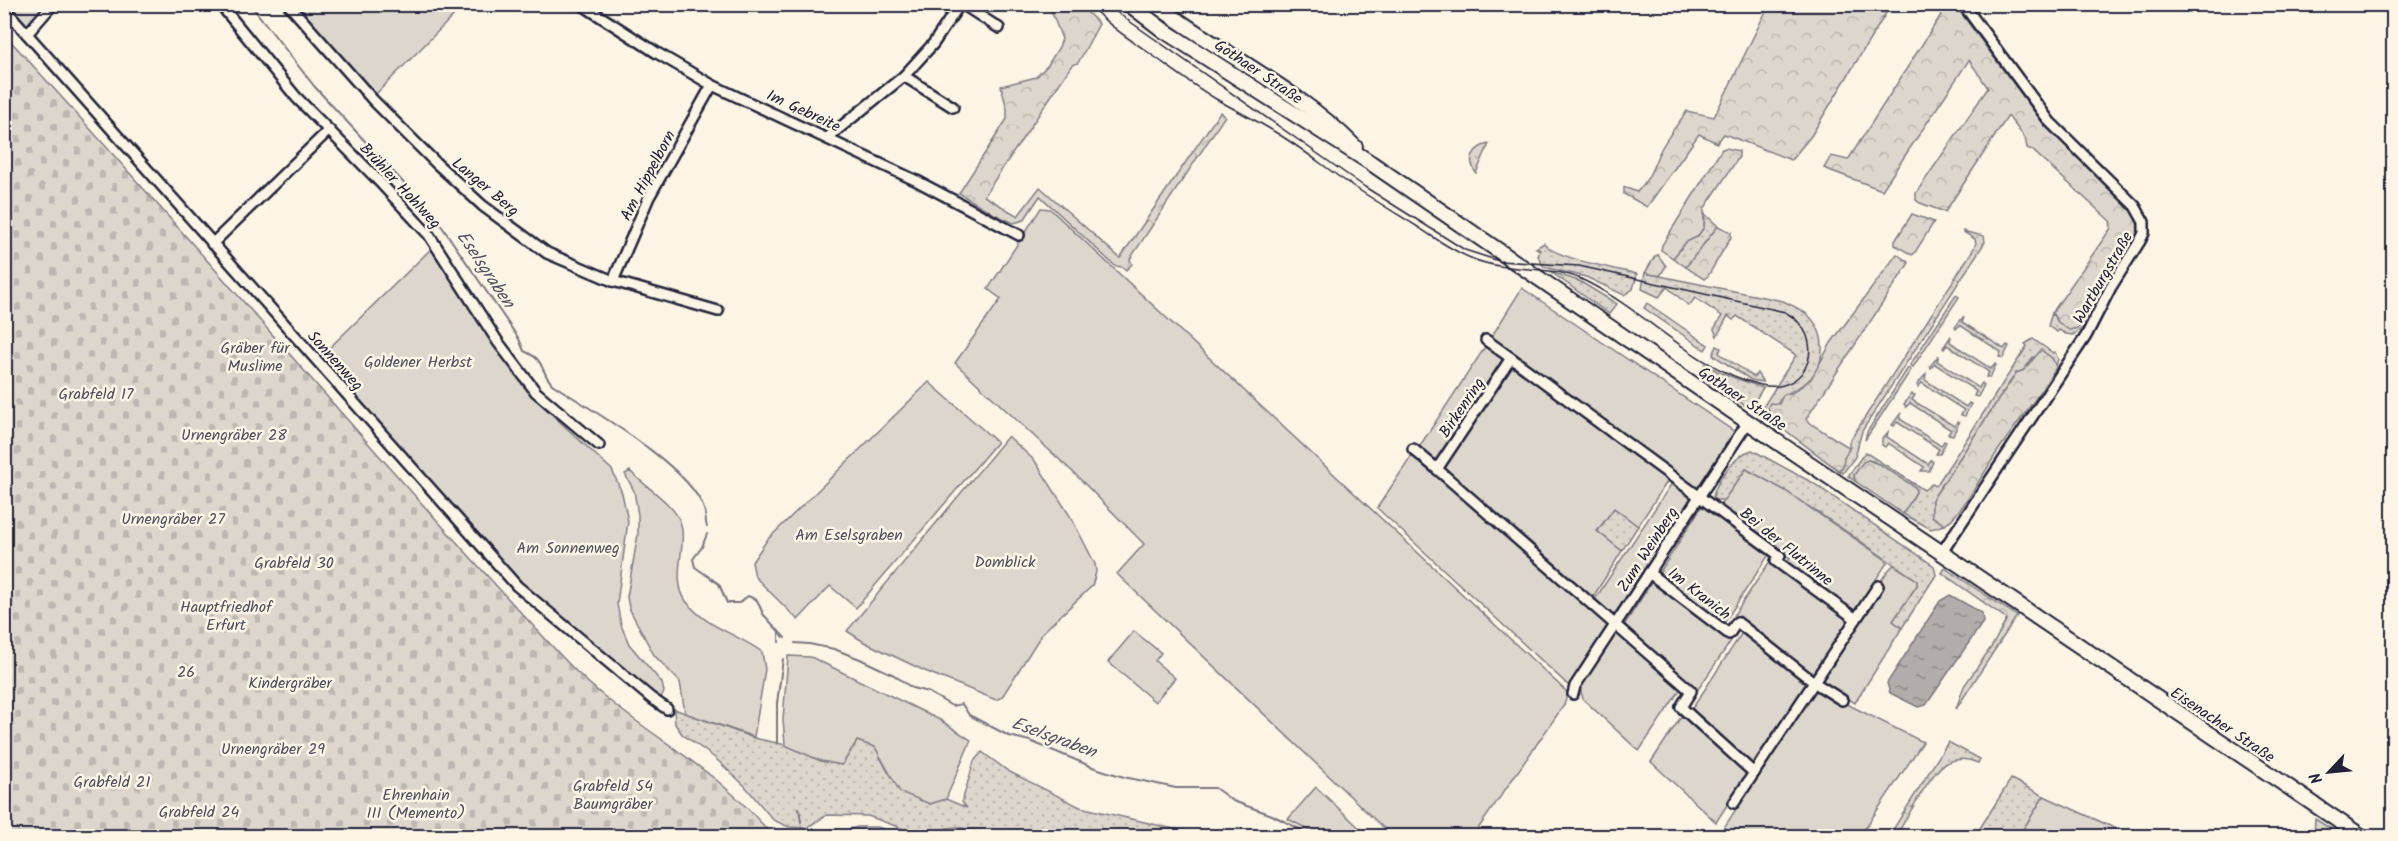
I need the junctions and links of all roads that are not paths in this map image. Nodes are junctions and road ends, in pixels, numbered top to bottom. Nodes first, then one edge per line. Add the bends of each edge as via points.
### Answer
1 (53, 4) edge
2 (220, 4) edge
3 (288, 4) edge
4 (581, 4) edge
5 (961, 4) edge
6 (1129, 4) edge
7 (1155, 4) edge
8 (1963, 4) edge
9 (4, 8) edge
10 (999, 28) dead end
11 (27, 34) junction
12 (904, 76) junction
13 (712, 85) junction
14 (953, 107) dead end
15 (329, 130) junction
16 (827, 138) junction
17 (1371, 163) junction
18 (1018, 235) dead end
19 (212, 244) junction
20 (613, 281) junction
21 (718, 311) dead end
22 (1486, 340) dead end
23 (1511, 358) junction
24 (1748, 422) junction
25 (599, 445) dead end
26 (1413, 449) dead end
27 (1437, 469) junction
28 (1699, 497) junction
29 (1942, 552) junction
30 (1649, 573) junction
31 (1878, 586) dead end
32 (1856, 619) junction
33 (1616, 624) junction
34 (2097, 658) joint
35 (1815, 683) junction
36 (1573, 694) dead end
37 (1842, 700) dead end
38 (667, 709) dead end
39 (1754, 773) junction
40 (1734, 803) dead end
41 (2361, 837) edge

1 - 11 street
2 - 15 street, Brühler Hohlweg via 296,97
3 - 20 street, Langer Berg via 373,100 483,206 547,253
4 - 13 street, Im Gebreite
5 - 10 street
5 - 12 street
6 - 17 main road, Gothaer Straße via 1163,30
7 - 17 main road, Gothaer Straße via 1287,92
8 - 29 street, Wartburgstraße via 2050,122 2135,206 2145,228 2086,336
9 - 11 street, Sonnenweg
11 - 19 street, Sonnenweg
12 - 14 street
12 - 16 street
13 - 16 street, Im Gebreite
13 - 20 street, Am Hippelborn via 649,197
15 - 19 street
15 - 25 street, Brühler Hohlweg via 429,235 498,342 536,392
16 - 18 street, Im Gebreite
17 - 24 main road, Gothaer Straße
19 - 38 street, Sonnenweg via 517,586
20 - 21 street, Langer Berg
22 - 23 street
23 - 27 street, Birkenring
23 - 28 street
24 - 28 street, Zum Weinberg
24 - 29 main road, Gothaer Straße
26 - 27 street
27 - 33 street
28 - 30 street, Zum Weinberg
28 - 32 street, Bei der Flutrinne via 1780,556 1776,561
29 - 34 main road, Gothaer Straße
30 - 33 street, Zum Weinberg
30 - 35 street, Im Kranich via 1729,634 1737,622
31 - 32 street
32 - 35 street
33 - 36 street, Zum Weinberg
33 - 39 street via 1691,691 1681,707
34 - 41 main road, Eisenacher Straße
35 - 37 street
35 - 39 street
39 - 40 street

